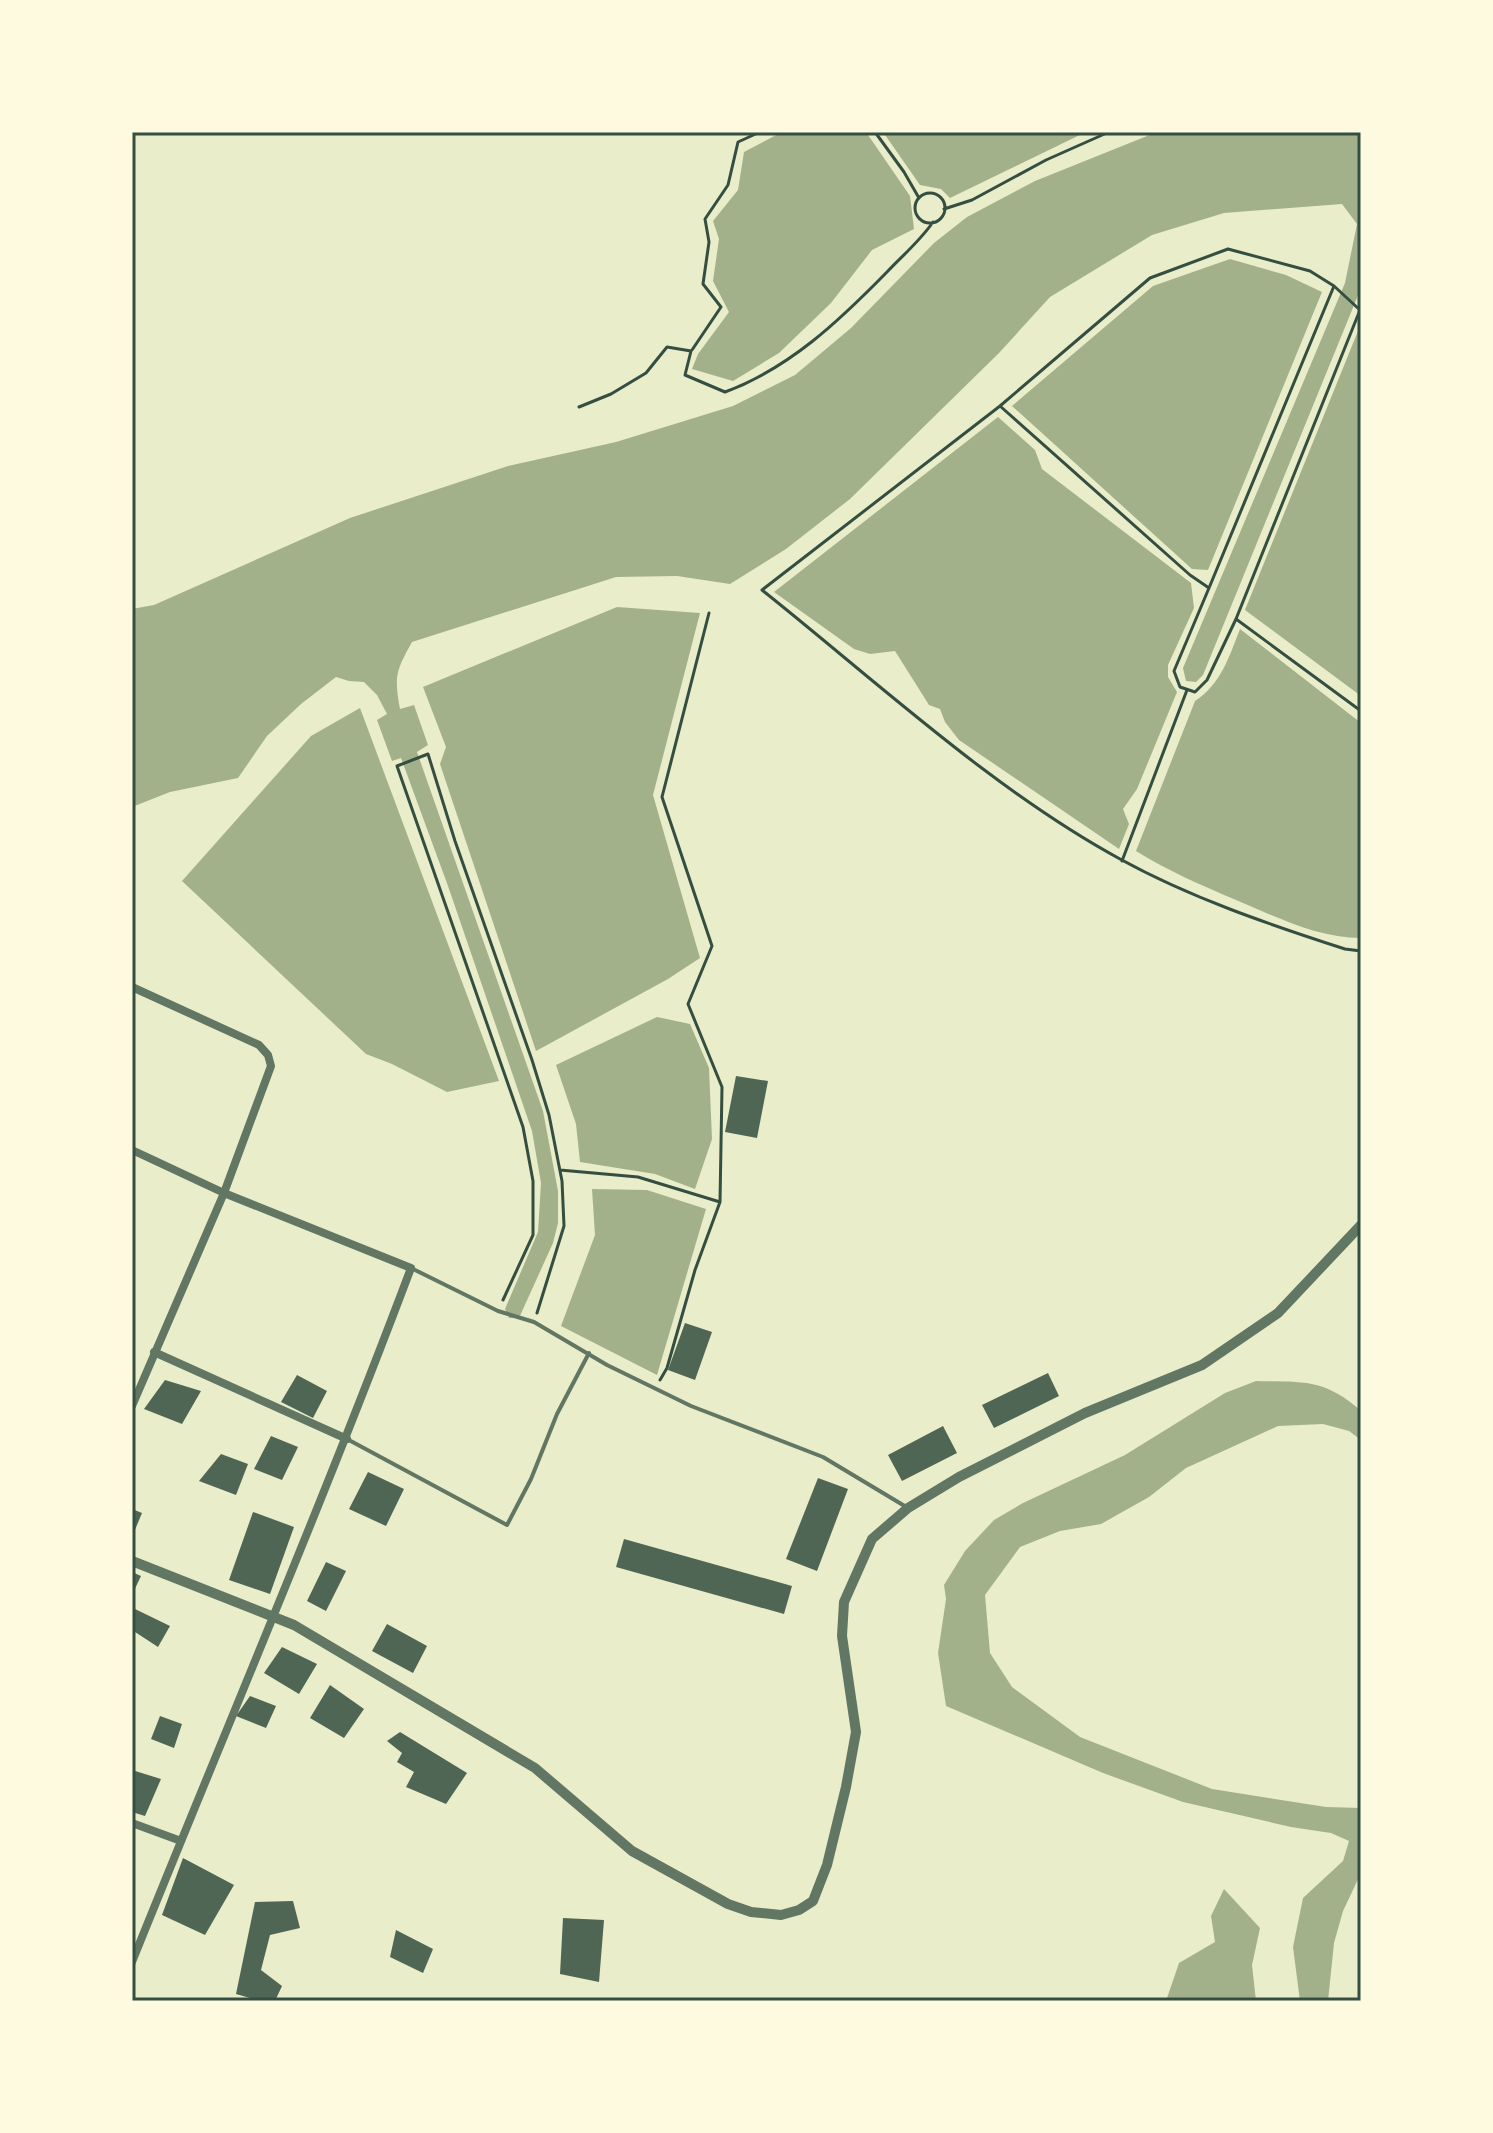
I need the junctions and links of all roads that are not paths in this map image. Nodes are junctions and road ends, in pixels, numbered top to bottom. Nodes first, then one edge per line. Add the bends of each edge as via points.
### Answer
1 (132, 987) edge
2 (132, 1150) edge
3 (224, 1193) junction
4 (1361, 1225) edge
5 (411, 1268) junction
6 (154, 1352) junction
7 (589, 1353) junction
8 (132, 1406) edge
9 (347, 1439) junction
10 (908, 1508) junction
11 (132, 1561) edge
12 (272, 1615) junction
13 (132, 1823) edge
14 (181, 1841) junction
15 (132, 1962) edge

1 - 3 street via 259,1045 268,1055 271,1066
2 - 3 street
3 - 5 street
3 - 6 street
4 - 10 street via 1278,1313 1202,1365 1085,1413
5 - 7 lane via 498,1311 534,1322
5 - 9 street
6 - 8 street
6 - 9 street
7 - 9 lane via 507,1525
7 - 10 lane via 691,1406 823,1457
9 - 12 street
10 - 12 street via 872,1539 844,1602 842,1636 856,1732 846,1787 813,1901 781,1915 728,1904 657,1866 535,1768
11 - 12 street
12 - 14 street
13 - 14 street
14 - 15 street

